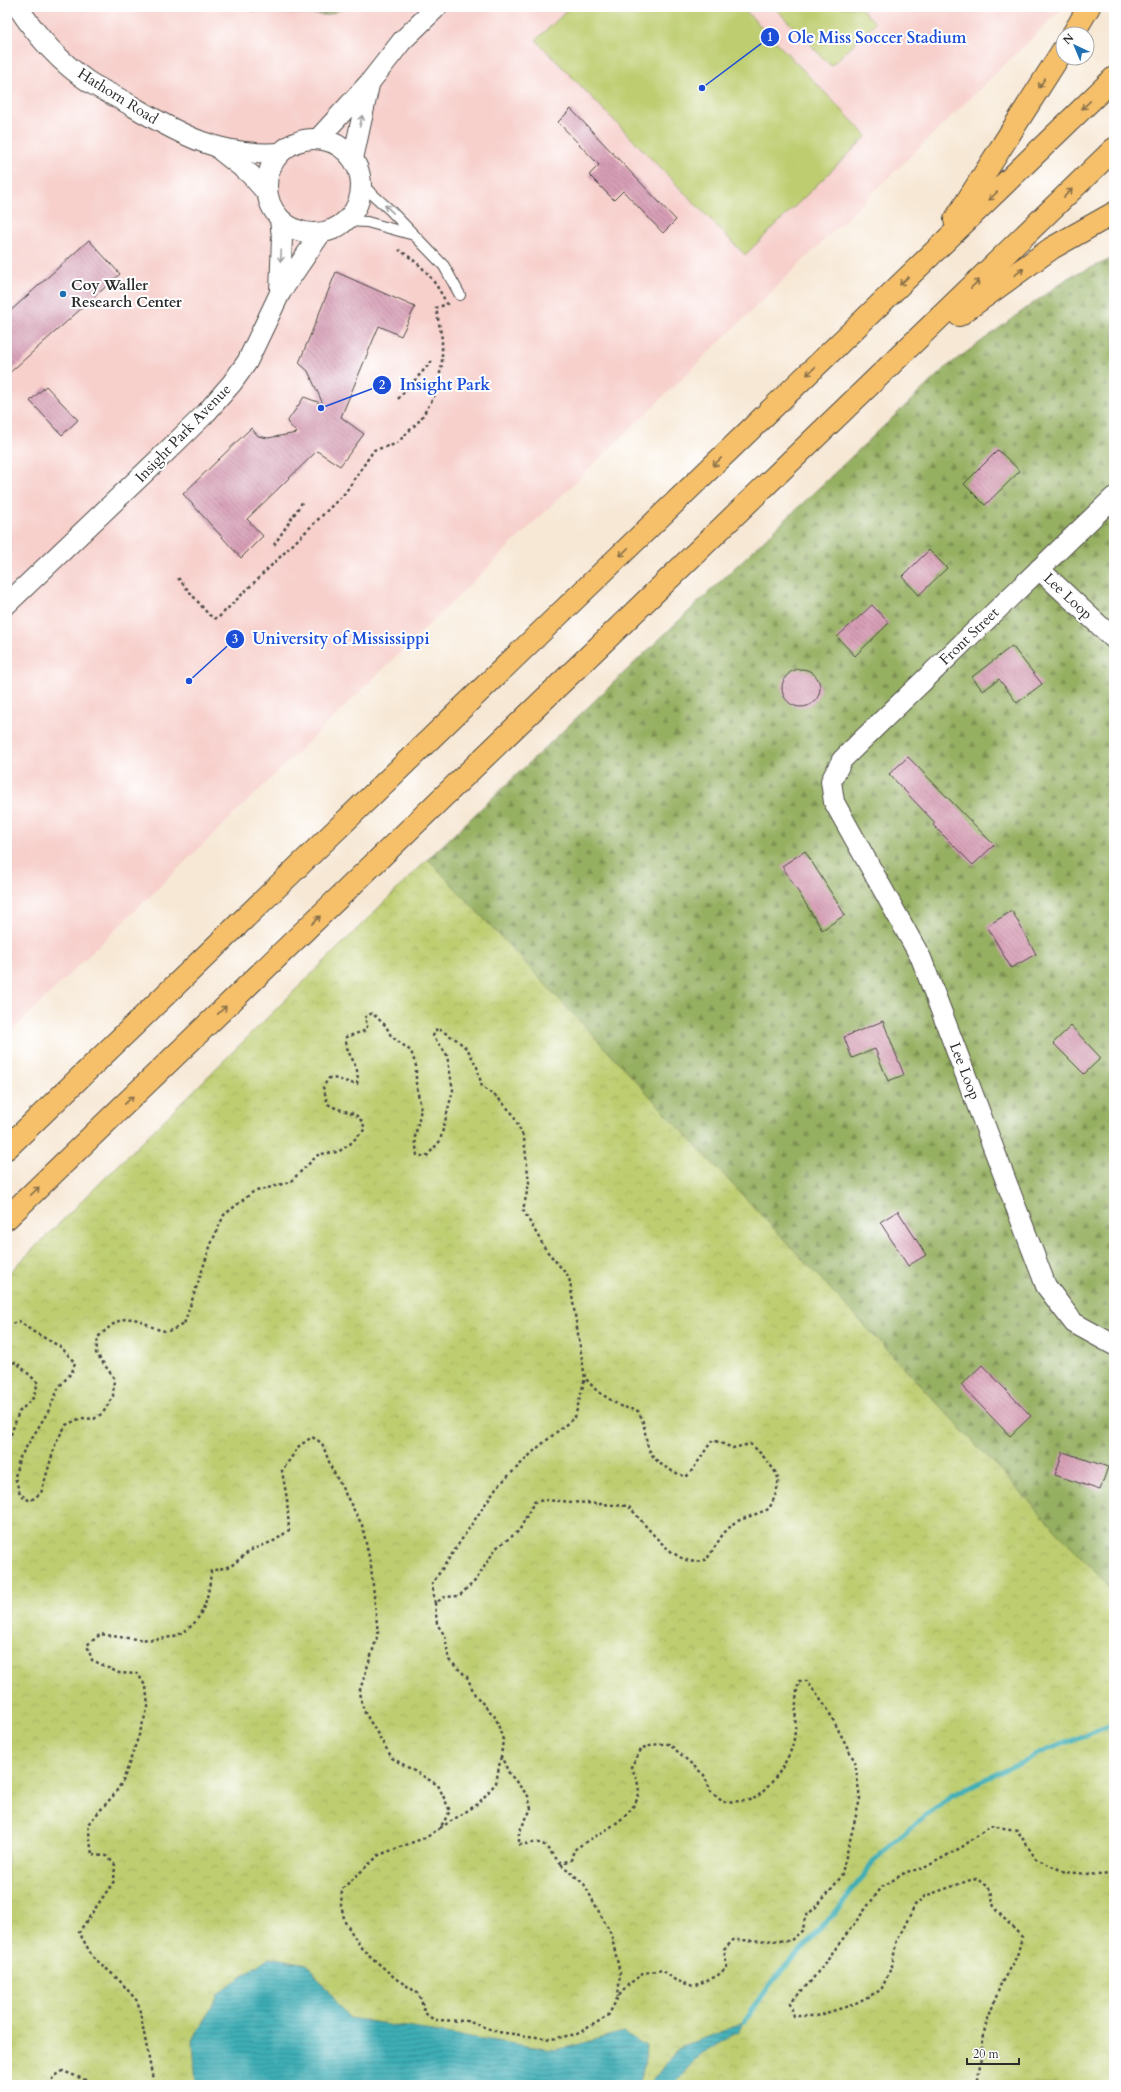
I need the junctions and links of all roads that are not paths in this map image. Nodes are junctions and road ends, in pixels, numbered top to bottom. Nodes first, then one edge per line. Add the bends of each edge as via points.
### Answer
1 (18, 7) edge
2 (437, 7) edge
3 (1089, 7) edge
4 (1078, 26) edge
5 (1055, 62) edge
6 (1114, 78) edge
7 (370, 82) junction
8 (318, 139) junction
9 (216, 147) junction
10 (1114, 149) edge
11 (280, 153) junction
12 (353, 159) junction
13 (361, 184) junction
14 (267, 193) junction
15 (1114, 213) edge
16 (280, 219) junction
17 (345, 221) junction
18 (321, 233) junction
19 (416, 235) junction
20 (932, 254) junction
21 (280, 293) junction
22 (460, 295) dead end
23 (886, 370) junction
24 (1114, 497) edge
25 (1039, 569) junction
26 (7, 604) edge
27 (1114, 639) edge
28 (830, 781) joint
29 (7, 1148) edge
30 (7, 1218) edge
31 (1114, 1345) edge

1 - 9 street, Hathorn Road via 38,35 88,82 172,129
2 - 7 street via 402,41
3 - 4 highway
5 -> 20 highway
6 -> 20 highway
7 - 8 street
12 -> 7 street
8 - 11 street, Hathorn Road via 291,144
8 - 12 street, Hathorn Road via 332,142 344,149
9 - 11 street, Hathorn Road via 244,153
9 - 14 street, Hathorn Road via 250,174
23 -> 10 highway
11 - 14 street, Hathorn Road via 272,164 267,178
12 - 13 street, Hathorn Road via 359,171
13 - 17 street, Hathorn Road via 360,197
19 -> 13 lane
14 - 16 street, Hathorn Road via 271,207
23 -> 15 highway via 1052,248
16 - 18 street, Hathorn Road via 292,228
16 -> 21 street
17 - 18 street, Hathorn Road via 334,229
17 - 19 lane via 368,222
18 - 21 street, Insight Park Avenue
19 - 22 lane via 444,266
20 -> 29 highway
21 - 26 street, Insight Park Avenue via 247,362 206,413
30 -> 23 highway
24 - 25 street, Front Street
25 - 27 street, Lee Loop
25 - 28 street, Front Street via 842,760
28 - 31 street, Lee Loop via 834,802 922,958 1046,1286 1074,1323

